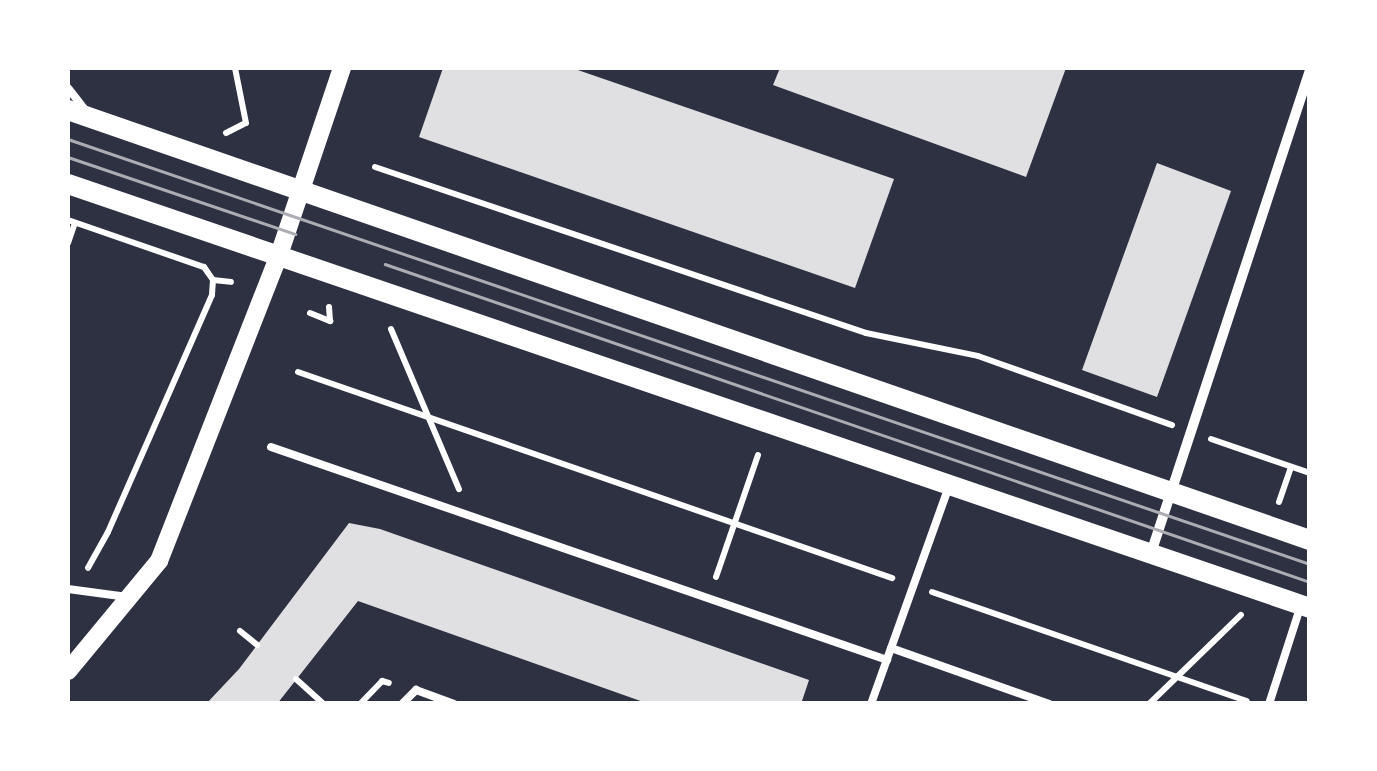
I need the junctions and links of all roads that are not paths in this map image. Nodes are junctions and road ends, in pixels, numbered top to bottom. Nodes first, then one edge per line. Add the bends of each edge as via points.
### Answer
1 (342, 68) edge
2 (1310, 70) edge
3 (68, 88) edge
4 (68, 110) edge
5 (93, 119) junction
6 (68, 184) edge
7 (299, 192) junction
8 (279, 255) junction
9 (272, 447) dead end
10 (950, 485) junction
11 (1173, 492) junction
12 (1310, 540) edge
13 (1152, 553) junction
14 (71, 590) edge
15 (130, 598) junction
16 (1305, 607) edge
17 (892, 648) junction
18 (887, 660) junction
19 (68, 671) edge
20 (402, 704) edge
21 (454, 704) edge
22 (872, 704) edge
23 (1049, 704) edge
24 (1269, 704) edge

1 - 7 street
2 - 11 street
3 - 5 lane
4 - 5 main road
5 - 7 main road
6 - 8 main road
7 - 8 street
7 - 11 main road
8 - 10 main road
8 - 15 street via 159,561
9 - 18 lane
10 - 13 main road
10 - 17 lane
11 - 12 main road
11 - 13 street
13 - 16 main road
14 - 15 lane
15 - 19 street
16 - 24 lane
17 - 18 lane
17 - 23 lane
18 - 22 lane
20 - 21 lane via 416,690

